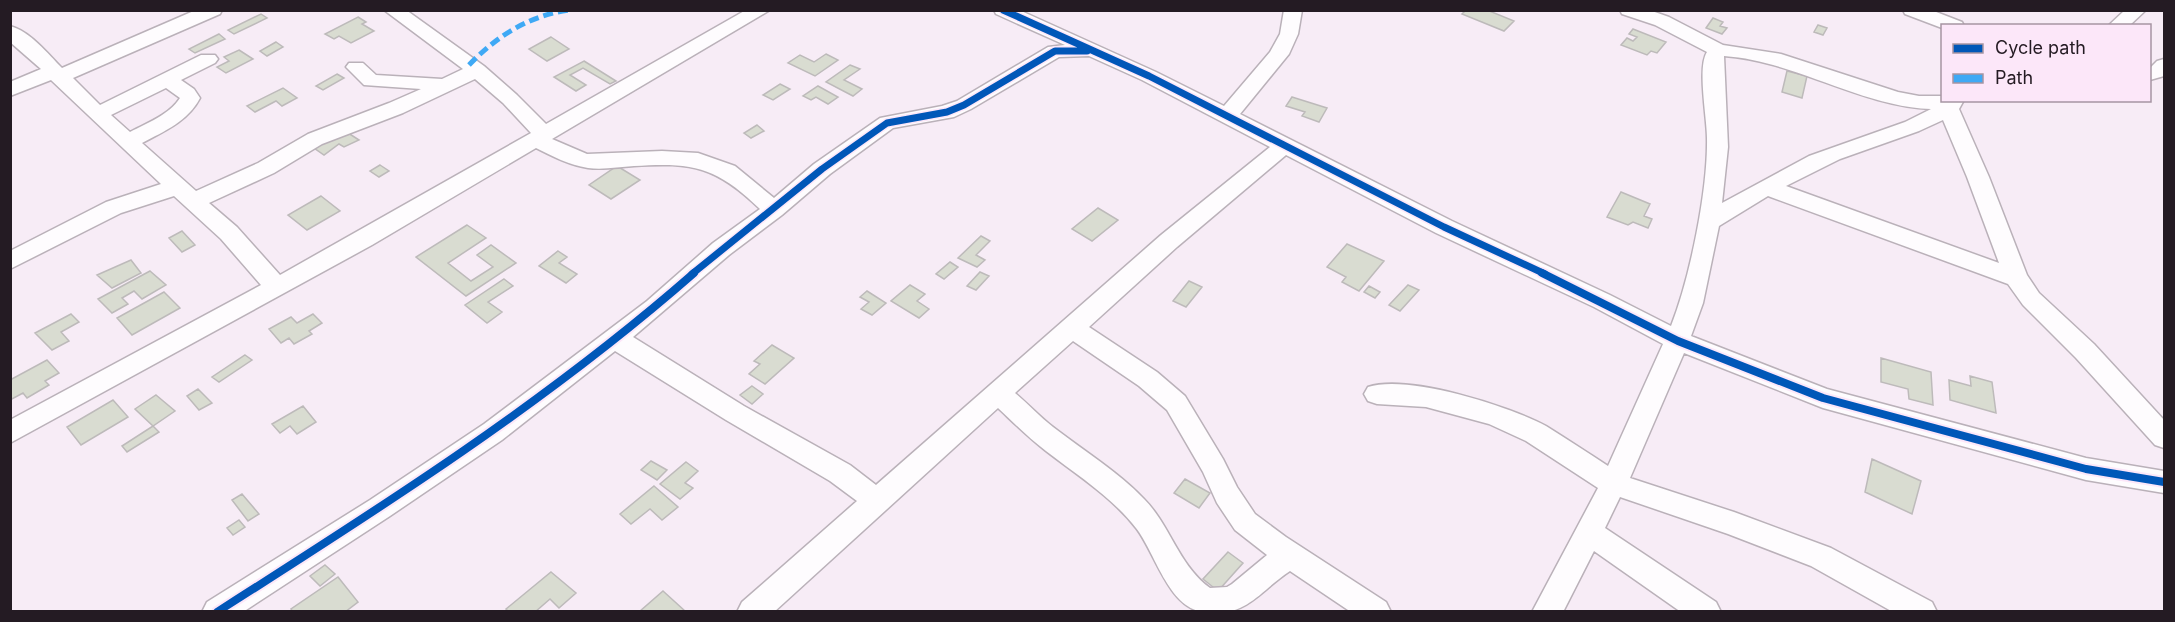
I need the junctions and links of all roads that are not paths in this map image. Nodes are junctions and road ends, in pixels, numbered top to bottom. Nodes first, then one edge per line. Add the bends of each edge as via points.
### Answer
1 (213, 10) edge
2 (393, 10) edge
3 (761, 10) edge
4 (1003, 10) edge
5 (1293, 10) edge
6 (1629, 10) edge
7 (1912, 10) edge
8 (2137, 10) edge
9 (1953, 20) edge
10 (2120, 24) edge
11 (10, 32) edge
12 (1719, 50) junction
13 (1099, 52) junction
14 (208, 60) dead end
15 (2164, 65) edge
16 (356, 67) dead end
17 (477, 70) junction
18 (56, 74) junction
19 (2151, 74) edge
20 (167, 80) junction
21 (445, 85) junction
22 (10, 90) edge
23 (1953, 103) edge
24 (98, 114) junction
25 (1227, 116) junction
26 (540, 137) junction
27 (128, 141) junction
28 (1284, 146) junction
29 (1767, 187) junction
30 (187, 194) junction
31 (774, 210) junction
32 (1708, 222) junction
33 (10, 261) edge
34 (2016, 278) junction
35 (277, 287) junction
36 (1071, 327) junction
37 (614, 338) junction
38 (1678, 341) junction
39 (998, 393) junction
40 (1377, 394) dead end
41 (10, 433) edge
42 (2164, 437) edge
43 (2164, 482) edge
44 (1614, 484) junction
45 (877, 501) junction
46 (1589, 532) junction
47 (1290, 555) junction
48 (217, 612) edge
49 (752, 612) edge
50 (1376, 612) edge
51 (1547, 612) edge
52 (1706, 612) edge
53 (1922, 612) edge

1 - 18 street
2 - 17 street
3 - 26 street
4 - 13 street
5 - 25 street via 1289,34 1279,54
6 - 12 street via 1662,21
7 - 9 street
8 - 10 street
11 - 18 street
12 - 23 street via 1764,56 1908,102
12 - 32 street via 1714,56 1712,77 1718,129
13 - 25 street
13 - 31 street via 1055,51 964,105 887,123 822,169
14 - 20 street
15 - 19 street
16 - 21 street via 371,81
17 - 21 street
17 - 26 street via 516,102
18 - 22 street
18 - 24 street
20 - 24 street
20 - 27 street via 188,93 189,103
21 - 30 street via 315,139 266,168
23 - 29 street via 1912,127 1834,153
23 - 34 street
24 - 27 street
25 - 28 street
26 - 31 street via 587,161 713,163 731,171
26 - 35 street
27 - 30 street
28 - 36 street
28 - 38 street
29 - 32 street
29 - 34 street
30 - 33 street via 156,191 122,203
30 - 35 street via 229,233
31 - 37 street
32 - 38 street via 1691,304
34 - 42 street via 2047,316
35 - 41 street
36 - 39 street
36 - 47 street via 1148,379 1176,403 1245,522
37 - 45 street via 840,473
37 - 48 street via 484,438
38 - 43 street via 1823,398 2086,469
38 - 44 street
39 - 45 street
39 - 47 street via 1122,495 1147,522 1187,587 1207,601 1238,598
40 - 44 street via 1426,397 1495,415 1534,433
44 - 46 street
44 - 53 street via 1821,557
45 - 49 street
46 - 51 street
46 - 52 street
47 - 50 street

